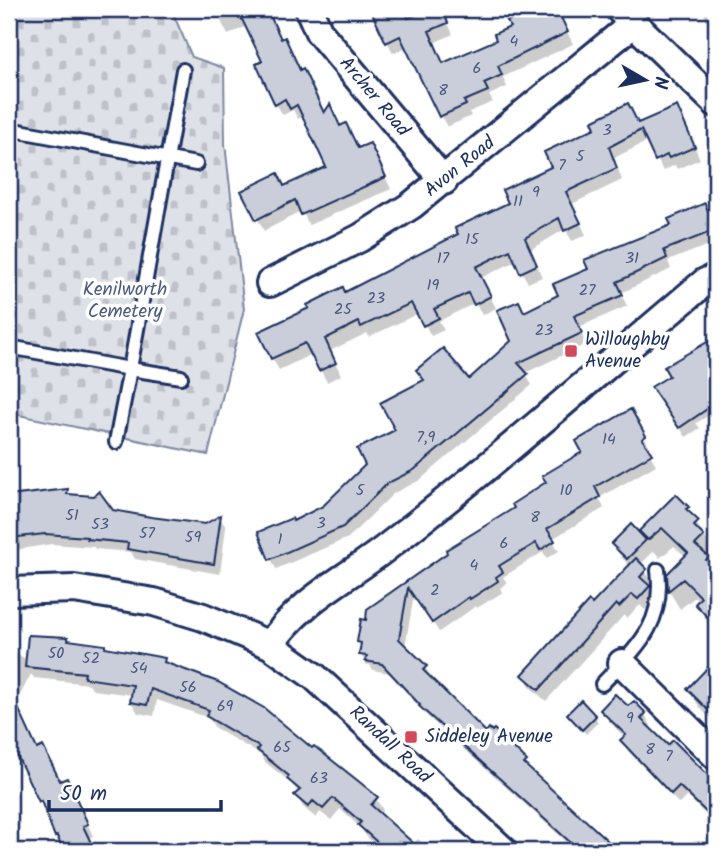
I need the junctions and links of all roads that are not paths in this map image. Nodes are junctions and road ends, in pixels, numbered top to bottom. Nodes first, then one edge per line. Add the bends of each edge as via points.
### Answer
1 (309, 9) edge
2 (626, 16) edge
3 (183, 70) dead end
4 (716, 103) edge
5 (9, 129) edge
6 (166, 158) junction
7 (196, 164) dead end
8 (444, 181) junction
9 (716, 277) edge
10 (270, 283) dead end
11 (9, 346) edge
12 (130, 369) junction
13 (181, 377) dead end
14 (117, 442) dead end
15 (658, 570) dead end
16 (9, 591) edge
17 (271, 645) junction
18 (622, 663) junction
19 (602, 684) dead end
20 (716, 756) edge
21 (504, 851) edge

1 - 8 street, Archer Road via 319,32
2 - 4 street
2 - 8 street, Avon Road
3 - 6 lane
5 - 6 lane
6 - 7 lane
6 - 12 lane
8 - 10 street, Avon Road via 360,239
9 - 17 street via 387,547 323,590 288,621
11 - 12 lane
12 - 13 lane
12 - 14 lane
15 - 18 lane via 656,614
16 - 17 street, Randall Road via 74,589 154,602
17 - 21 street, Randall Road via 315,677
18 - 19 lane
18 - 20 street

